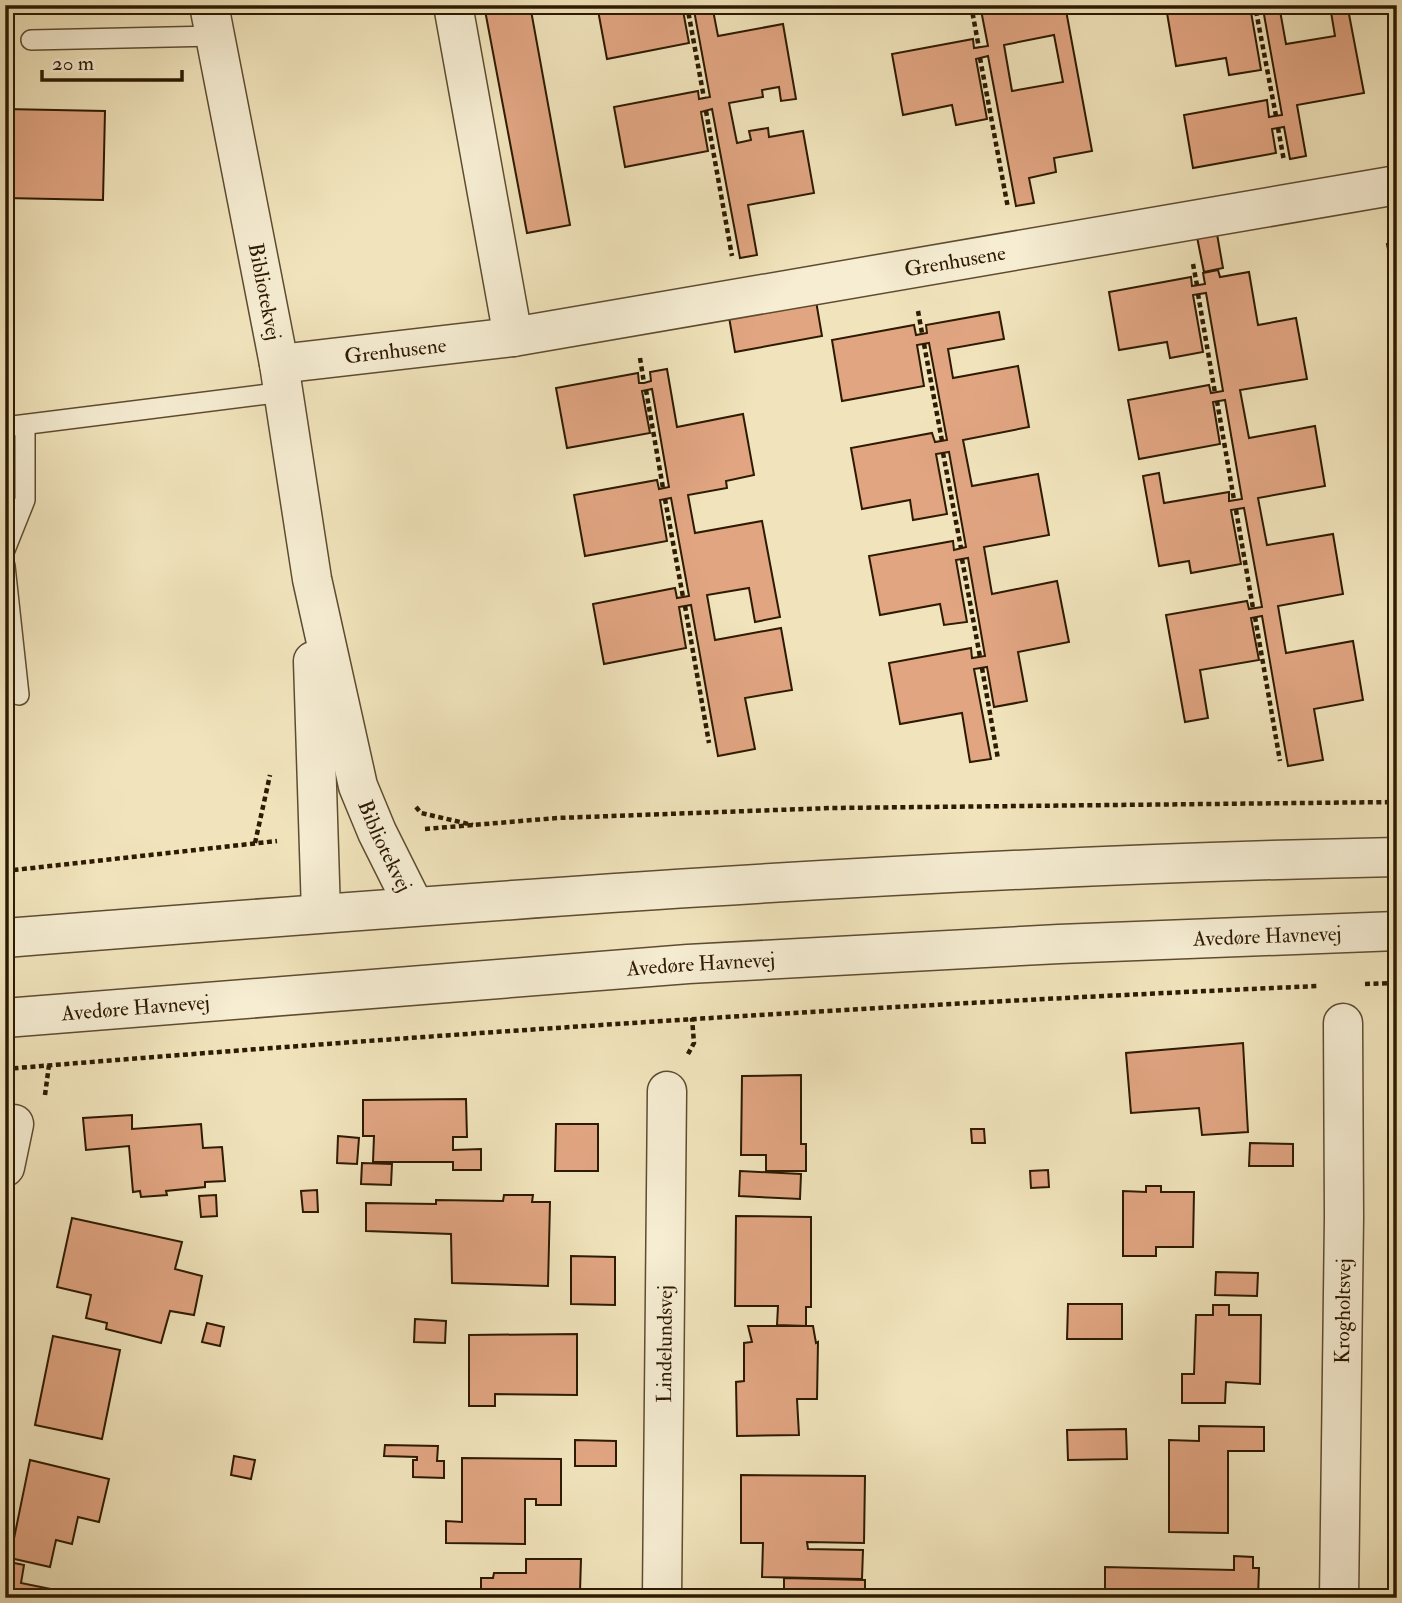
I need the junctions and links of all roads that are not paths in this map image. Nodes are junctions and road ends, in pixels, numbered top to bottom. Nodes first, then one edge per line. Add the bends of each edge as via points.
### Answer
1 (453, 5) edge
2 (212, 21) edge
3 (31, 40) dead end
4 (1397, 185) edge
5 (513, 337) junction
6 (282, 378) junction
7 (25, 425) junction
8 (5, 427) edge
9 (5, 550) edge
10 (5, 566) edge
11 (312, 579) junction
12 (19, 695) dead end
13 (1397, 857) edge
14 (414, 906) junction
15 (321, 914) junction
16 (1397, 931) edge
17 (5, 938) edge
18 (5, 1018) edge
19 (1343, 1023) dead end
20 (667, 1091) dead end
21 (14, 1124) dead end
22 (5, 1167) edge
23 (662, 1598) edge
24 (1339, 1598) edge

1 - 5 street
2 - 3 lane
2 - 6 street, Bibliotekvej
4 - 5 street, Grenhusene
5 - 6 street, Grenhusene
6 - 7 lane
6 - 11 street, Bibliotekvej
7 - 8 lane
7 - 9 lane via 25,500
10 - 12 lane
11 - 14 street, Bibliotekvej via 358,786
11 - 15 street, Bibliotekvej
13 - 14 street via 1076,866
14 - 15 street
15 - 17 street
16 - 18 street, Avedøre Havnevej via 701,963
19 - 24 street, Krogholtsvej
20 - 23 street, Lindelundsvej
21 - 22 street

